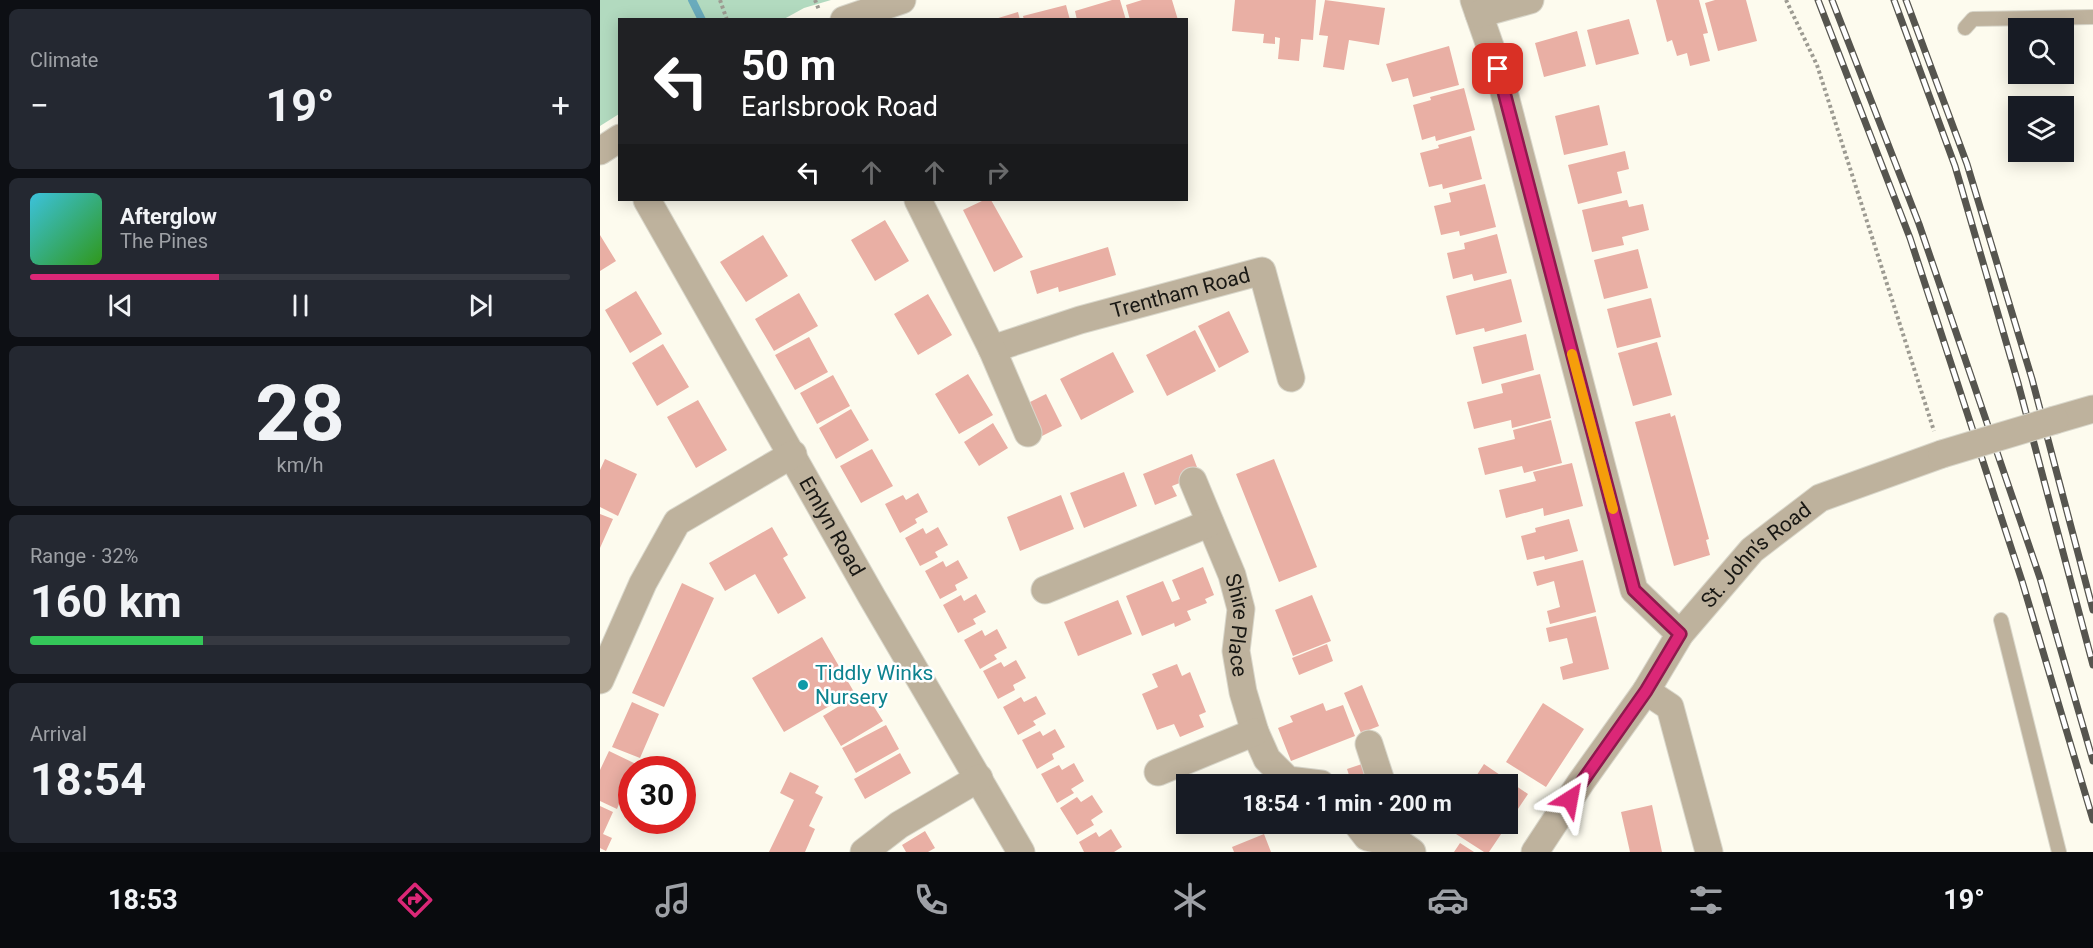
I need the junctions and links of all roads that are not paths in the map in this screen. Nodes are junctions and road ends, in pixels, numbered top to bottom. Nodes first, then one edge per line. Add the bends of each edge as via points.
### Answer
1 (902, 0) edge
2 (1530, 0) edge
3 (1476, 7) edge
4 (2093, 17) edge
5 (850, 18) edge
6 (1965, 28) dead end
7 (648, 201) edge
8 (918, 201) edge
9 (992, 349) junction
10 (1291, 378) dead end
11 (2093, 409) edge
12 (1028, 433) dead end
13 (793, 454) junction
14 (1193, 481) dead end
15 (1210, 523) junction
16 (1045, 590) dead end
17 (2001, 620) dead end
18 (1680, 634) junction
19 (600, 680) edge
20 (1646, 691) junction
21 (1254, 732) junction
22 (1369, 744) dead end
23 (1158, 772) dead end
24 (1282, 774) edge
25 (1379, 774) edge
26 (978, 778) junction
27 (1365, 834) edge
28 (1403, 840) edge
29 (864, 852) edge
30 (1021, 852) edge
31 (1535, 852) edge
32 (1709, 852) edge
33 (2059, 852) edge

1 - 5 street
2 - 3 street
3 - 18 street via 1498,69 1634,590
4 - 6 lane via 1973,19
7 - 13 street, Emlyn Road
8 - 9 street
9 - 10 street, Trentham Road via 1080,320 1262,271
9 - 12 street
11 - 18 street, St. John's Road, bridge via 1942,454 1821,498 1752,550
13 - 19 street via 677,522 643,583
13 - 26 street, Emlyn Road
14 - 15 street, Shire Place
15 - 16 street
15 - 21 street, Shire Place via 1232,575 1241,609 1236,651
17 - 33 lane
18 - 20 street, St. John's Road
20 - 31 street, St. John's Road
20 - 32 street via 1670,707
21 - 23 street
21 - 24 street, Shire Place via 1267,759
22 - 25 street
26 - 29 street via 899,825
26 - 30 street, Emlyn Road
27 - 28 street

